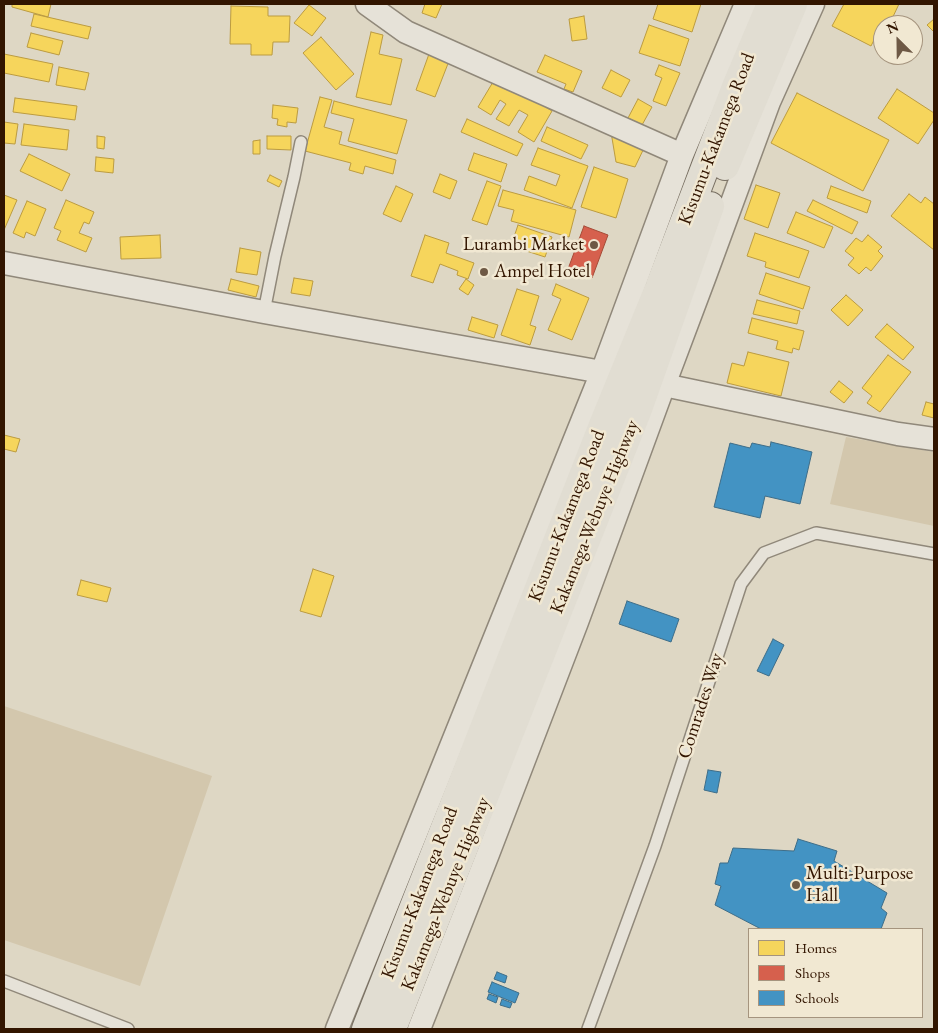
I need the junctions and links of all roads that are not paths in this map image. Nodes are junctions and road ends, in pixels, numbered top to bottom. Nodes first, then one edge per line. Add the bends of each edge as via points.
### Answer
1 (367, 4) edge
2 (746, 4) edge
3 (771, 4) edge
4 (793, 4) edge
5 (813, 4) edge
6 (301, 142) dead end
7 (682, 155) junction
8 (4, 264) edge
9 (264, 312) junction
10 (602, 372) junction
11 (664, 384) junction
12 (934, 439) edge
13 (934, 554) edge
14 (4, 980) edge
15 (128, 1029) edge
16 (337, 1029) edge
17 (366, 1029) edge
18 (392, 1029) edge
19 (419, 1029) edge
20 (588, 1029) edge

1 - 7 street via 406,32
2 - 7 street
3 - 17 highway, Kisumu-Kakamega Road
4 - 18 highway, Kakamega-Webuye Highway via 716,187 638,409
5 - 11 street via 768,102
6 - 9 lane
7 - 10 street
8 - 9 street
9 - 10 street
10 - 16 street
11 - 12 street
11 - 19 street via 577,622
13 - 20 lane, Comrades Way via 816,533 764,553 741,584 655,846
14 - 15 lane

